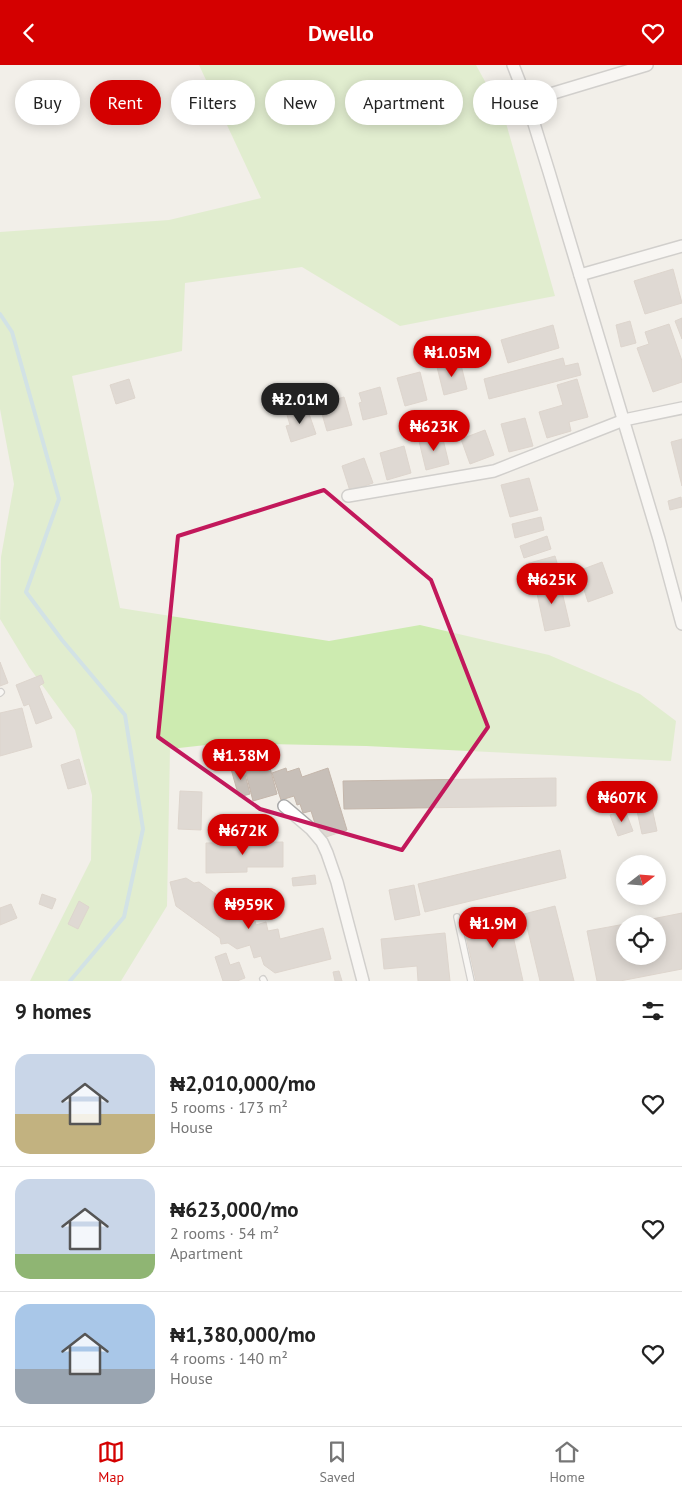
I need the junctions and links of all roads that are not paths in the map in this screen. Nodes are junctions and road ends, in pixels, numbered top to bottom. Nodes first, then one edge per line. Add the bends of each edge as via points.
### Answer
1 (513, 65) edge
2 (646, 65) edge
3 (519, 80) edge
4 (557, 92) edge
5 (534, 125) edge
6 (682, 246) edge
7 (580, 275) junction
8 (682, 407) edge
9 (624, 420) junction
10 (348, 496) dead end
11 (681, 618) edge
12 (284, 806) dead end
13 (457, 917) dead end
14 (363, 981) edge
15 (471, 981) edge

1 - 3 street
2 - 4 street
5 - 7 street
6 - 7 street
7 - 9 street
8 - 9 street
9 - 10 street via 494,471
9 - 11 street
12 - 14 street via 311,829 327,853
13 - 15 lane

